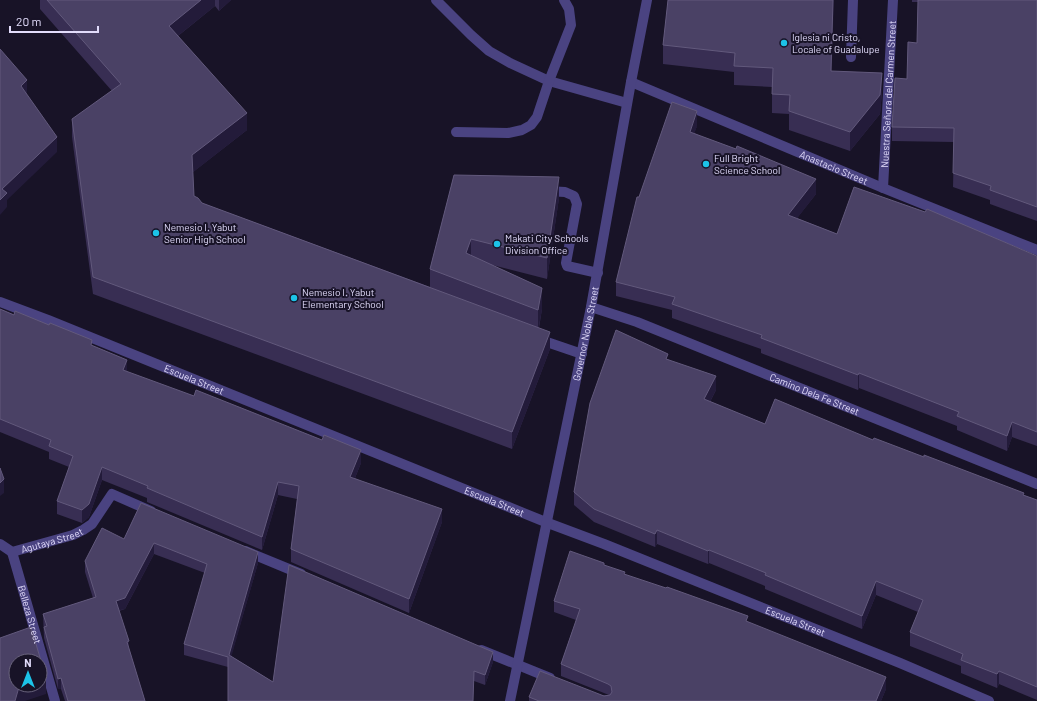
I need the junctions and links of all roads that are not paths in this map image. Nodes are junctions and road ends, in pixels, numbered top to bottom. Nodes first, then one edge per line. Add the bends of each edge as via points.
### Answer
1 (436, 0) edge
2 (564, 0) edge
3 (648, 0) edge
4 (853, 0) edge
5 (893, 0) edge
6 (851, 57) dead end
7 (549, 81) junction
8 (631, 82) junction
9 (627, 103) junction
10 (456, 132) dead end
11 (883, 188) junction
12 (534, 191) edge
13 (1037, 250) edge
14 (598, 273) junction
15 (0, 302) edge
16 (591, 306) junction
17 (526, 334) edge
18 (582, 354) junction
19 (1037, 484) edge
20 (164, 516) edge
21 (548, 523) junction
22 (0, 544) edge
23 (237, 547) edge
24 (12, 552) junction
25 (311, 578) edge
26 (473, 647) edge
27 (517, 665) junction
28 (558, 682) edge
29 (55, 701) edge
30 (510, 701) edge
31 (989, 701) edge

1 - 7 street via 489,51
2 - 7 street via 569,9 571,25
3 - 8 street, Governor Noble Street
4 - 6 street
5 - 11 street, Nuestra Señora del Carmen Street
7 - 9 street
7 - 10 street via 537,117 531,125 522,130 508,133
8 - 9 street, Governor Noble Street
8 - 11 street, Anastacio Street
9 - 14 street, Governor Noble Street
11 - 13 street, Anastacio Street
12 - 14 street via 565,192 574,196 577,204 566,263 567,266
14 - 16 street, Governor Noble Street
15 - 21 street, Escuela Street
16 - 18 street, Governor Noble Street
16 - 19 street, Camino Dela Fe Street via 637,322
17 - 18 street
18 - 21 street, Governor Noble Street
20 - 24 street, Agutaya Street via 112,494 92,524 83,530
21 - 27 street, Governor Noble Street
21 - 31 street, Escuela Street
22 - 24 street, Agutaya Street
23 - 25 street
24 - 29 street, Belleza Street
26 - 27 street
27 - 28 street
27 - 30 street, Governor Noble Street

